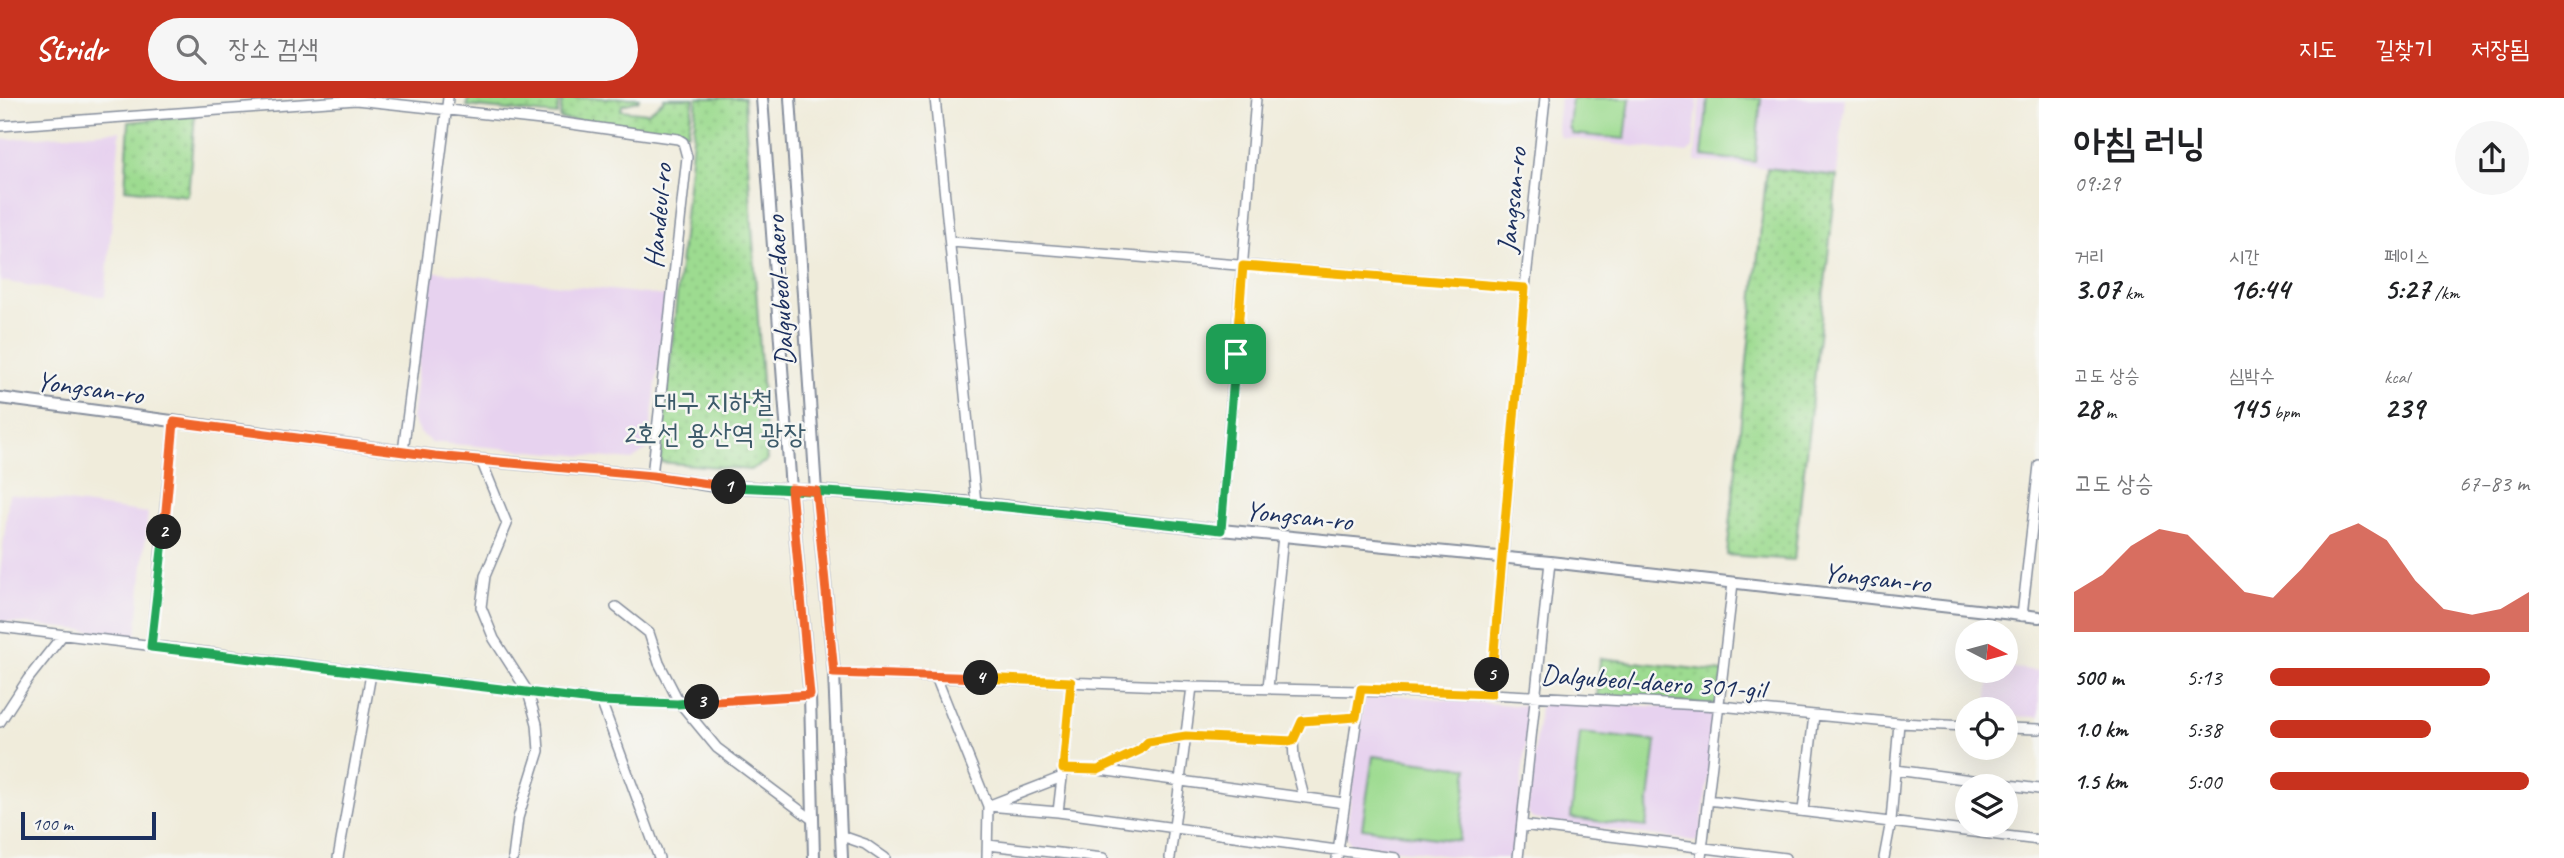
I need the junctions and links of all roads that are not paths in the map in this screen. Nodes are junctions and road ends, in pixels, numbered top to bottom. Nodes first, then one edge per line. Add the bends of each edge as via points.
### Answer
1 (762, 98) edge
2 (790, 98) edge
3 (935, 98) edge
4 (1256, 98) edge
5 (1545, 98) edge
6 (447, 103) edge
7 (0, 126) edge
8 (951, 242) junction
9 (1243, 266) junction
10 (1525, 288) junction
11 (0, 398) edge
12 (174, 422) junction
13 (403, 452) junction
14 (481, 460) junction
15 (2039, 465) edge
16 (652, 476) junction
17 (791, 489) junction
18 (816, 491) junction
19 (976, 503) junction
20 (1221, 530) junction
21 (1283, 536) junction
22 (1501, 557) junction
23 (1550, 562) junction
24 (1733, 583) junction
25 (616, 607) dead end
26 (2022, 616) junction
27 (2039, 617) edge
28 (0, 627) edge
29 (62, 636) junction
30 (151, 647) junction
31 (834, 673) junction
32 (371, 674) junction
33 (936, 677) junction
34 (1071, 682) junction
35 (1192, 687) junction
36 (1268, 688) junction
37 (1361, 689) junction
38 (528, 692) junction
39 (1491, 694) junction
40 (810, 695) junction
41 (1536, 697) junction
42 (601, 701) junction
43 (680, 704) junction
44 (1720, 706) junction
45 (1814, 715) junction
46 (1356, 717) junction
47 (0, 722) edge
48 (1899, 723) junction
49 (1955, 725) edge
50 (2018, 728) edge
51 (2039, 729) edge
52 (1186, 736) junction
53 (1293, 741) junction
54 (1098, 770) junction
55 (1896, 770) junction
56 (1063, 773) junction
57 (1181, 781) junction
58 (2039, 789) edge
59 (1304, 797) junction
60 (1708, 800) junction
61 (1344, 803) junction
62 (988, 806) junction
63 (1803, 811) junction
64 (1058, 812) junction
65 (814, 820) junction
66 (1891, 821) junction
67 (1522, 825) junction
68 (1174, 827) junction
69 (842, 836) junction
70 (2039, 840) edge
71 (988, 845) junction
72 (1702, 853) edge
73 (1338, 854) edge
74 (338, 858) edge
75 (513, 858) edge
76 (659, 858) edge
77 (814, 858) edge
78 (842, 858) edge
79 (885, 858) edge
80 (988, 858) edge
81 (1103, 858) edge
82 (1170, 858) edge
83 (1395, 858) edge
84 (1518, 858) edge
85 (1785, 858) edge
86 (1884, 858) edge

1 - 17 main road, Dalgubeol-daero
2 - 18 main road, Dalgubeol-daero
3 - 8 street
4 - 9 street
5 - 10 street, Jangsan-ro
6 - 7 street, Handeul-ro via 356,100
6 - 13 street
6 - 16 street, Handeul-ro via 682,142 687,158
8 - 9 street
8 - 19 street
9 - 10 street
9 - 20 street
10 - 22 street, Jangsan-ro
11 - 12 main road, Yongsan-ro
12 - 13 main road, Yongsan-ro
12 - 30 street, Yongsan-ro
13 - 14 main road, Yongsan-ro
14 - 16 main road, Yongsan-ro
14 - 38 street via 507,524 485,576 481,607 494,639
15 - 26 street
16 - 17 main road, Yongsan-ro via 713,486
17 - 18 main road, Yongsan-ro
17 - 40 main road, Dalgubeol-daero
18 - 19 main road, Yongsan-ro
18 - 31 main road, Dalgubeol-daero
19 - 20 main road, Yongsan-ro
20 - 21 main road, Yongsan-ro
21 - 22 main road, Yongsan-ro
21 - 36 street
22 - 23 main road, Yongsan-ro
22 - 39 street
23 - 24 main road, Yongsan-ro
23 - 41 street
24 - 26 main road, Yongsan-ro
24 - 44 street
25 - 43 street via 649,634
26 - 27 main road, Yongsan-ro
28 - 29 street
29 - 30 street
29 - 47 street
30 - 32 street
31 - 33 street, Dalgubeol-daero 301-gil
31 - 69 main road, Dalgubeol-daero
32 - 38 street
32 - 74 street
33 - 34 street, Dalgubeol-daero 301-gil
33 - 62 street
34 - 35 street, Dalgubeol-daero 301-gil
34 - 56 street
35 - 36 street, Dalgubeol-daero 301-gil
35 - 52 street
36 - 37 street, Dalgubeol-daero 301-gil
37 - 39 street, Dalgubeol-daero 301-gil
37 - 46 street
38 - 42 street
38 - 75 street via 539,751 518,818
39 - 41 street, Dalgubeol-daero 301-gil
40 - 43 street
40 - 65 main road, Dalgubeol-daero
41 - 44 street, Dalgubeol-daero 301-gil
41 - 67 street
42 - 43 street
42 - 76 street
43 - 65 street via 717,748
44 - 45 street, Dalgubeol-daero 301-gil
44 - 60 street
45 - 48 street, Dalgubeol-daero 301-gil
45 - 63 street
46 - 53 street via 1302,721
46 - 61 street
48 - 49 street, Dalgubeol-daero 301-gil
48 - 55 street
50 - 51 street
52 - 53 street
52 - 54 street via 1148,742
52 - 57 street
53 - 59 street
54 - 56 street
54 - 57 street
55 - 58 street
55 - 66 street
56 - 62 street
56 - 64 street
57 - 59 street
57 - 68 street
59 - 61 street
60 - 63 street
60 - 72 street
61 - 73 street
62 - 64 street
62 - 71 street
63 - 66 street
64 - 68 street
65 - 77 main road, Dalgubeol-daero
66 - 70 street
66 - 86 street
67 - 72 street
67 - 84 street
68 - 73 street
68 - 82 street
69 - 78 main road, Dalgubeol-daero
69 - 79 street
71 - 80 street
71 - 81 street
72 - 85 street
73 - 83 street

